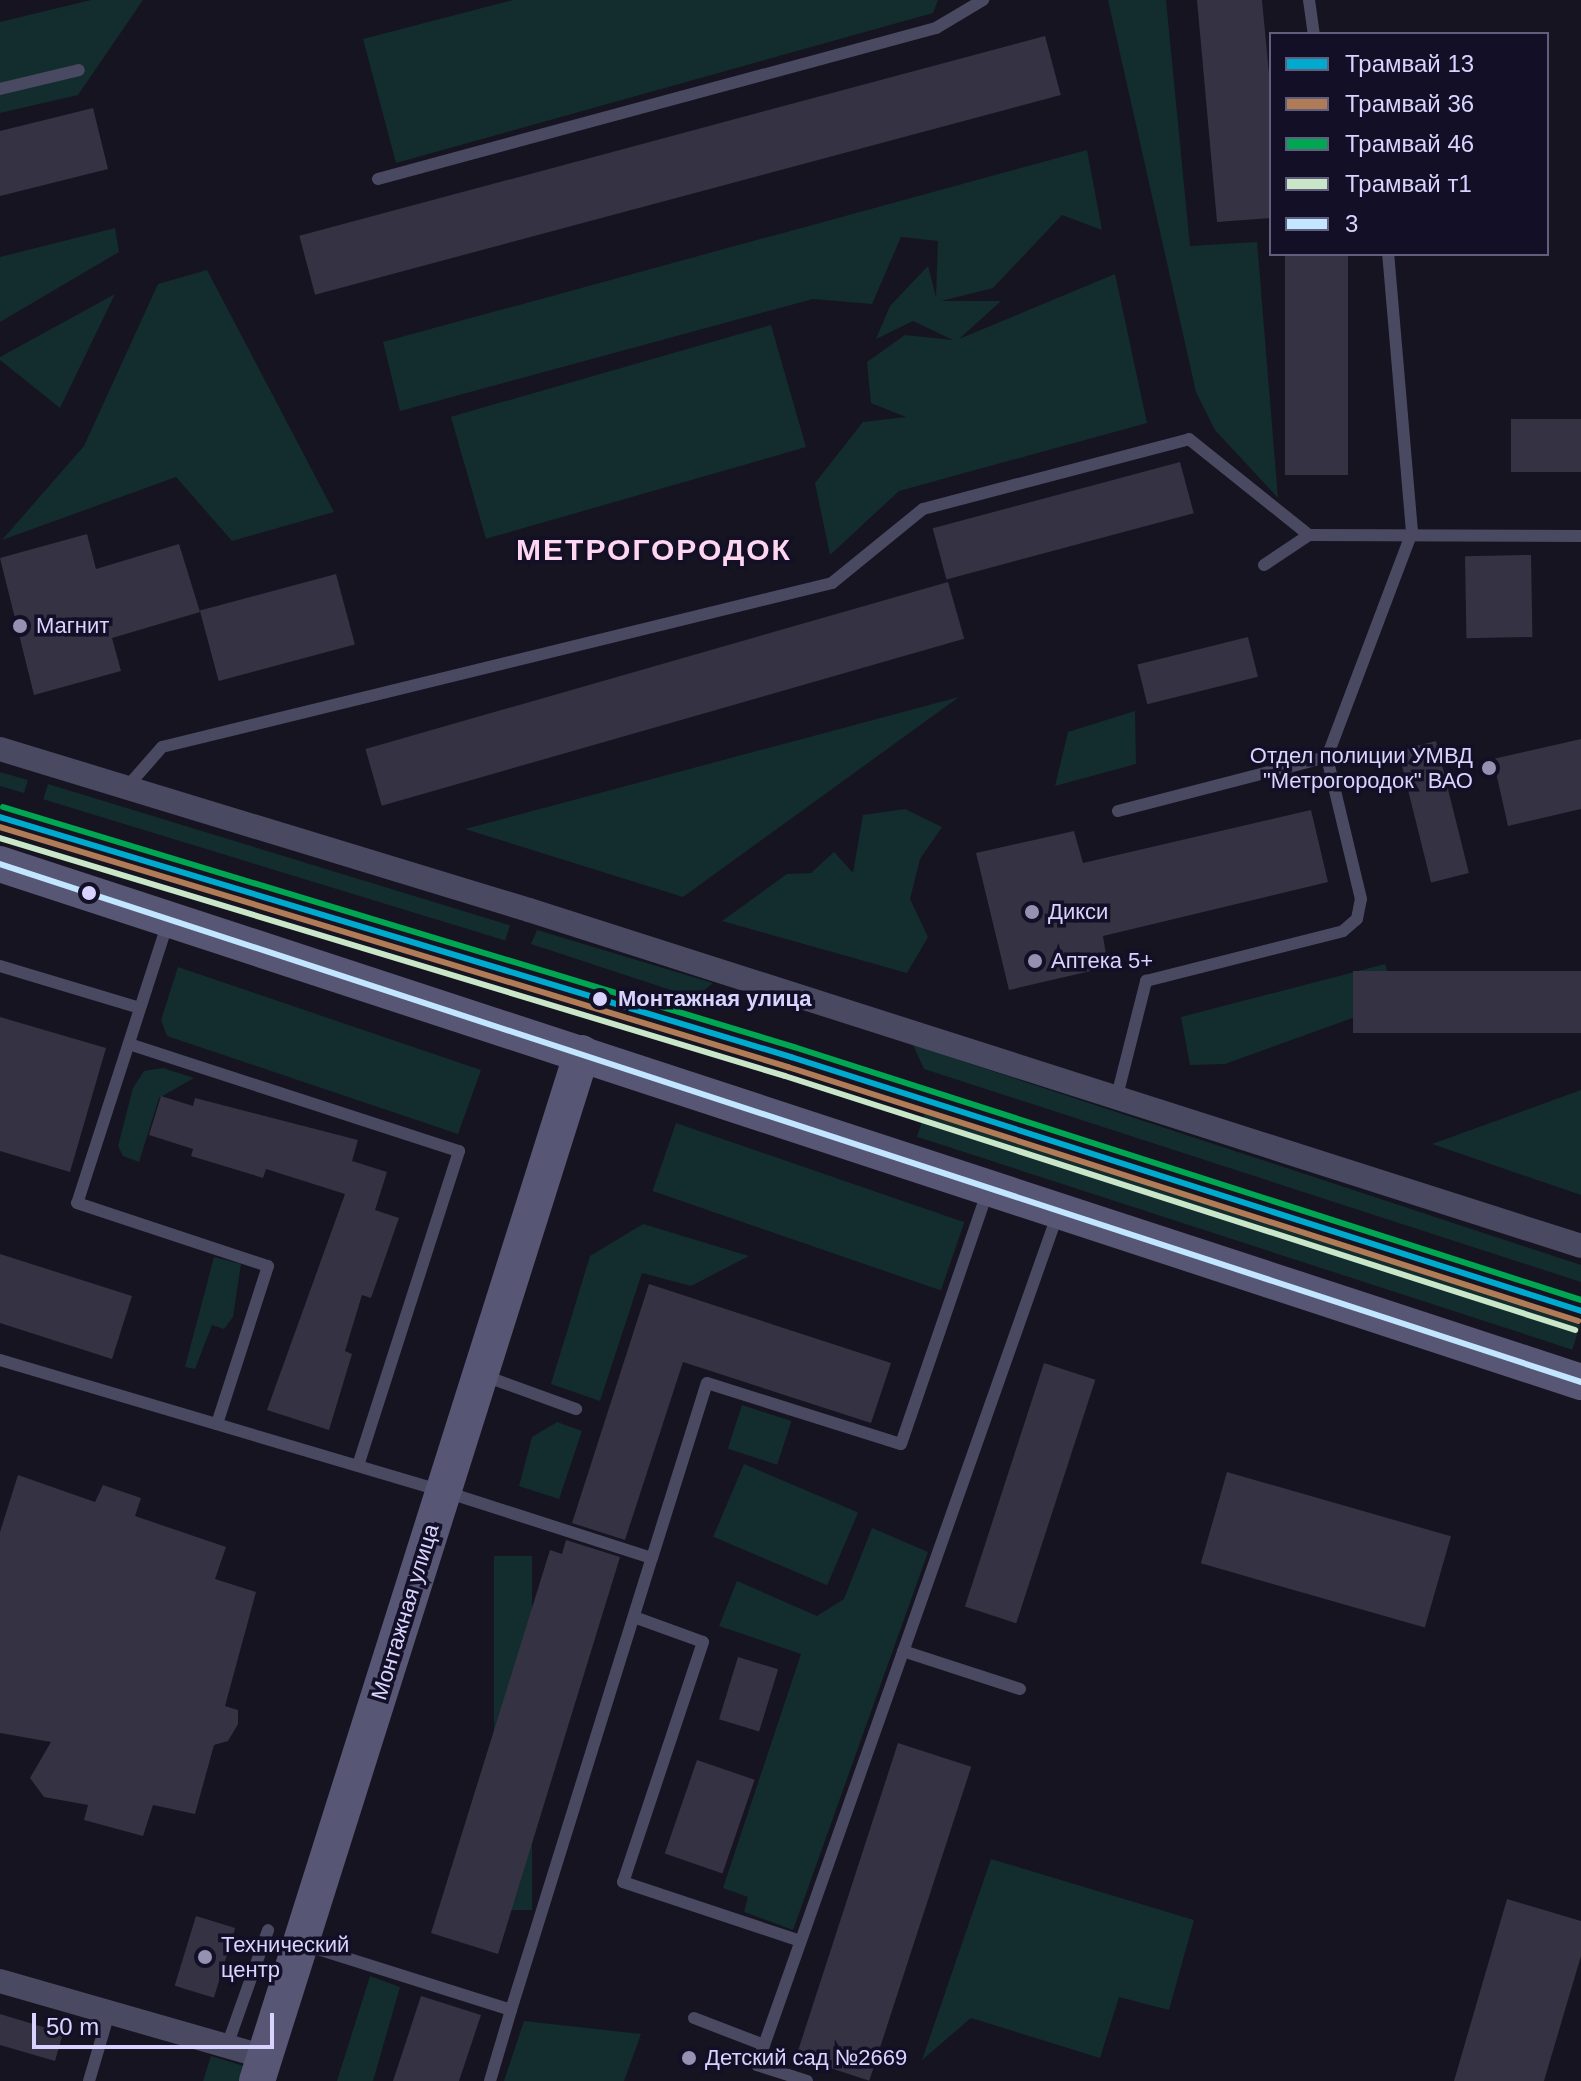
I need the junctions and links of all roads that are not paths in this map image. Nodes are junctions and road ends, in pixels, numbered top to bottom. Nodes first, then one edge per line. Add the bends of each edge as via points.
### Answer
1 (983, 0) edge
2 (1309, 0) edge
3 (1314, 32) edge
4 (79, 70) dead end
5 (0, 89) edge
6 (378, 179) dead end
7 (1388, 256) edge
8 (1412, 532) junction
9 (1309, 535) junction
10 (1581, 536) edge
11 (1264, 565) dead end
12 (0, 749) edge
13 (1327, 757) junction
14 (127, 787) junction
15 (1118, 811) dead end
16 (0, 864) edge
17 (169, 918) junction
18 (0, 966) edge
19 (140, 1008) junction
20 (129, 1044) junction
21 (582, 1053) junction
22 (1117, 1096) junction
23 (989, 1188) junction
24 (1059, 1211) junction
25 (1581, 1246) edge
26 (0, 1360) edge
27 (483, 1375) junction
28 (1581, 1382) edge
29 (576, 1409) dead end
30 (217, 1424) junction
31 (358, 1465) junction
32 (443, 1491) junction
33 (652, 1558) junction
34 (634, 1617) junction
35 (903, 1651) junction
36 (1020, 1689) dead end
37 (268, 1930) dead end
38 (800, 1941) junction
39 (301, 1944) junction
40 (0, 1981) edge
41 (511, 2010) junction
42 (109, 2013) junction
43 (694, 2018) dead end
44 (764, 2045) junction
45 (227, 2046) junction
46 (261, 2069) edge
47 (89, 2081) edge
48 (490, 2081) edge
49 (807, 2081) edge

1 - 6 lane via 936,28
2 - 3 lane
4 - 5 lane
7 - 8 lane
8 - 9 lane
8 - 10 lane
8 - 13 lane
9 - 11 lane
9 - 14 lane via 1189,439 923,509 832,583 162,747
12 - 14 street
13 - 15 lane
13 - 22 lane via 1361,899 1357,919 1343,931 1146,981
14 - 22 street
16 - 17 street
17 - 19 lane
17 - 21 street
18 - 19 lane
19 - 20 lane
20 - 30 lane via 77,1203 268,1266
20 - 31 lane via 459,1151
21 - 23 street
21 - 27 street, Монтажная улица
22 - 25 street
23 - 24 street
23 - 33 lane via 901,1444 707,1383
24 - 28 street
24 - 35 lane
26 - 30 lane
27 - 29 lane
27 - 32 street, Монтажная улица
30 - 31 lane
31 - 32 lane
32 - 33 lane
32 - 39 street, Монтажная улица
33 - 34 lane
34 - 38 lane via 703,1642 623,1882
34 - 41 lane
35 - 36 lane
35 - 38 lane
37 - 45 lane
38 - 44 lane
39 - 41 lane
39 - 46 street, Монтажная улица
40 - 42 street
41 - 48 lane
42 - 45 street
42 - 47 lane
43 - 44 lane
44 - 49 lane via 757,2065
45 - 46 street

